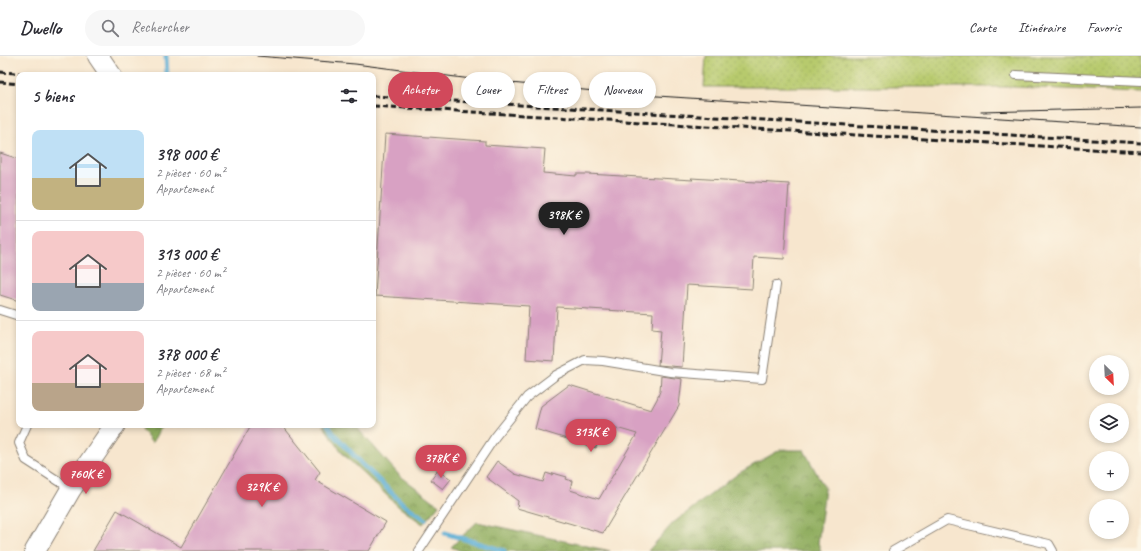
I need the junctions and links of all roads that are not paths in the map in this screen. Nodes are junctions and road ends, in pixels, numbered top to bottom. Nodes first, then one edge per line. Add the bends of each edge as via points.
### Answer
1 (98, 56) edge
2 (109, 72) edge
3 (1016, 75) dead end
4 (1141, 81) edge
5 (776, 285) dead end
6 (0, 310) edge
7 (16, 315) edge
8 (26, 428) edge
9 (113, 428) edge
10 (71, 489) junction
11 (35, 551) edge
12 (419, 551) edge
13 (893, 551) edge
14 (1053, 551) edge

1 - 2 street
3 - 4 lane
5 - 12 lane via 762,378 670,372 585,360 556,375 527,397 495,437
6 - 7 lane
8 - 10 lane via 19,443 26,460
9 - 10 street
10 - 11 street
13 - 14 lane via 947,520 1049,544

